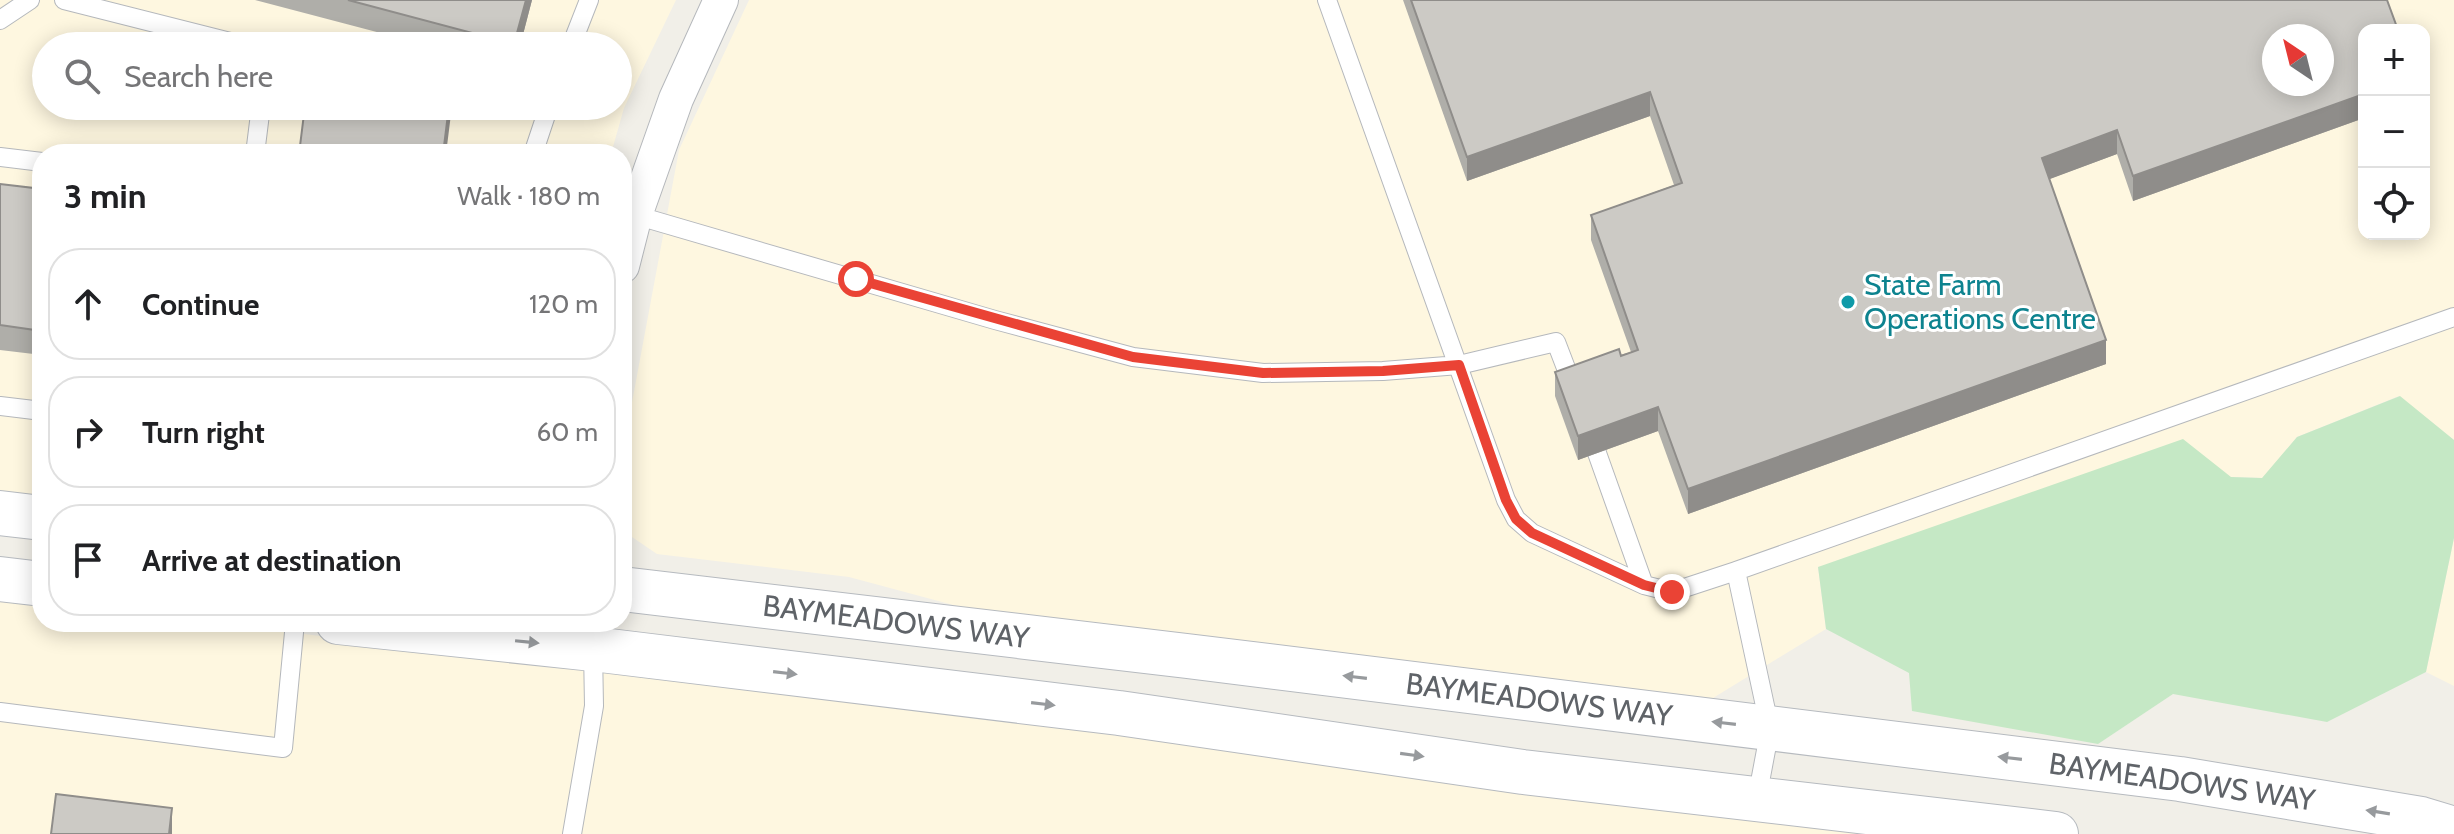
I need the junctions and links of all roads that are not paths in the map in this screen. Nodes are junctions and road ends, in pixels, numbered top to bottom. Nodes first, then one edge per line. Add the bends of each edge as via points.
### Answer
1 (30, 0) edge
2 (64, 0) edge
3 (589, 0) edge
4 (721, 0) edge
5 (1327, 0) edge
6 (0, 20) edge
7 (191, 32) edge
8 (576, 32) edge
9 (259, 120) edge
10 (544, 120) edge
11 (256, 144) edge
12 (536, 144) edge
13 (0, 157) edge
14 (32, 161) edge
15 (635, 215) junction
16 (632, 227) edge
17 (2454, 317) edge
18 (1459, 365) junction
19 (1574, 389) edge
20 (0, 406) edge
21 (32, 410) edge
22 (1597, 453) edge
23 (0, 513) edge
24 (32, 517) edge
25 (1736, 571) junction
26 (0, 579) edge
27 (32, 583) edge
28 (1644, 585) junction
29 (632, 590) edge
30 (294, 632) edge
31 (519, 632) edge
32 (591, 636) edge
33 (0, 712) edge
34 (1770, 729) junction
35 (1757, 798) junction
36 (2452, 827) edge
37 (572, 834) edge
38 (2056, 834) edge

1 - 6 lane
2 - 7 lane
3 - 8 lane
4 - 15 street via 676,99
5 - 18 lane
9 - 11 lane
10 - 12 lane
13 - 14 lane
15 - 16 street
15 - 18 lane via 1133,357 1263,373
17 - 25 lane
18 - 19 lane via 1556,342
18 - 28 lane via 1516,519 1532,533
20 - 21 lane
22 - 28 lane
23 - 24 street
25 - 28 lane via 1672,592
25 - 34 lane
26 - 27 street
34 -> 29 street, BAYMEADOWS WAY
30 - 33 lane via 283,748
31 -> 32 street
32 -> 35 street via 1523,772
32 - 37 lane via 594,706
34 - 35 lane
36 -> 34 street, BAYMEADOWS WAY via 2180,779
35 - 38 street

